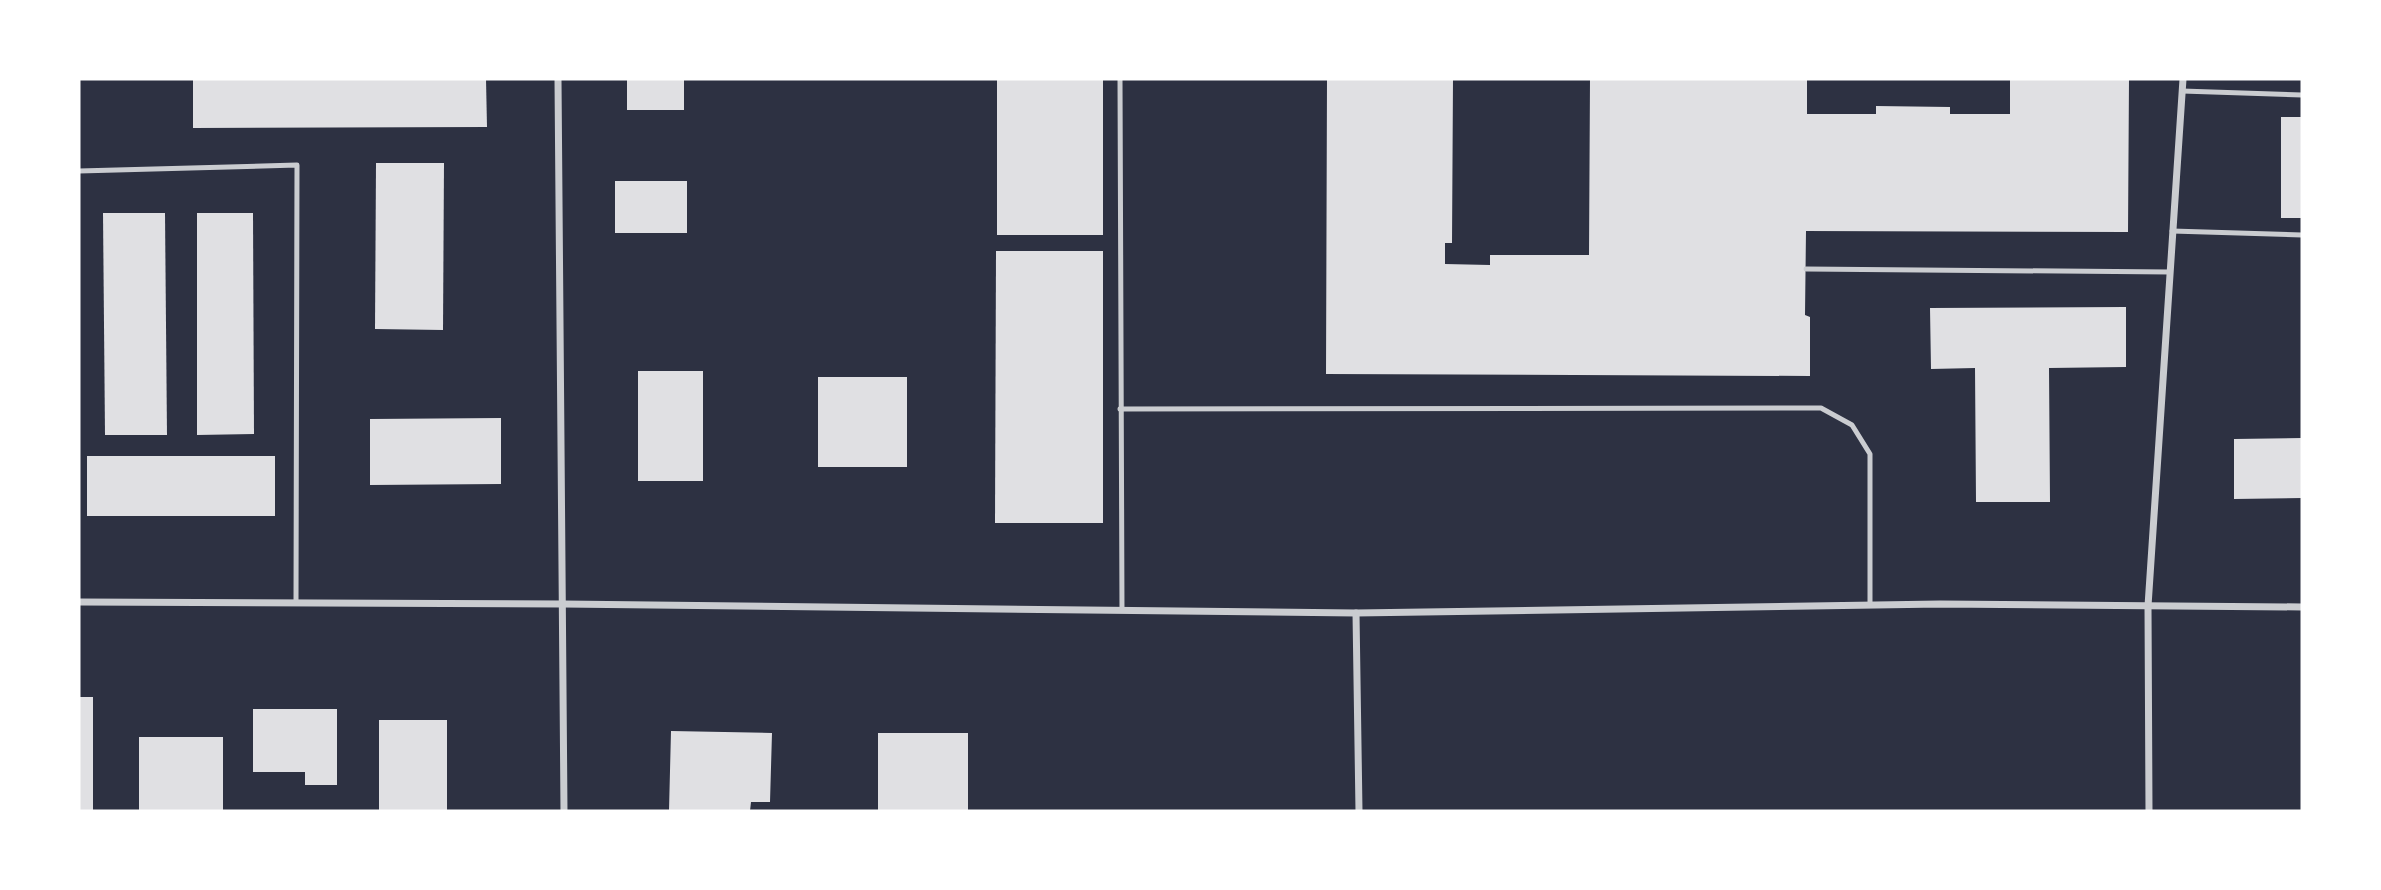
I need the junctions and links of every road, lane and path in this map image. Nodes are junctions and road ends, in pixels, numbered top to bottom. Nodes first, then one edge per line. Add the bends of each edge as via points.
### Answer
1 (558, 79) edge
2 (1120, 79) edge
3 (2183, 79) edge
4 (2182, 91) junction
5 (2302, 95) edge
6 (79, 171) edge
7 (2172, 231) junction
8 (2302, 235) edge
9 (1806, 269) dead end
10 (2170, 272) junction
11 (1120, 409) junction
12 (79, 603) edge
13 (296, 603) junction
14 (564, 604) junction
15 (1870, 605) junction
16 (2148, 606) junction
17 (2302, 607) edge
18 (1122, 610) junction
19 (1356, 613) junction
20 (564, 811) edge
21 (1359, 811) edge
22 (2149, 811) edge

1 - 14 street
2 - 11 lane
3 - 4 street
4 - 5 lane
4 - 7 street
6 - 13 lane via 297,165
7 - 8 lane
7 - 10 street
9 - 10 lane
10 - 16 street
11 - 15 lane via 1821,408 1852,425 1870,454
11 - 18 lane
12 - 13 street
13 - 14 street
14 - 18 street
14 - 20 street
15 - 16 street
15 - 19 street
16 - 17 street
16 - 22 street
18 - 19 street
19 - 21 street

